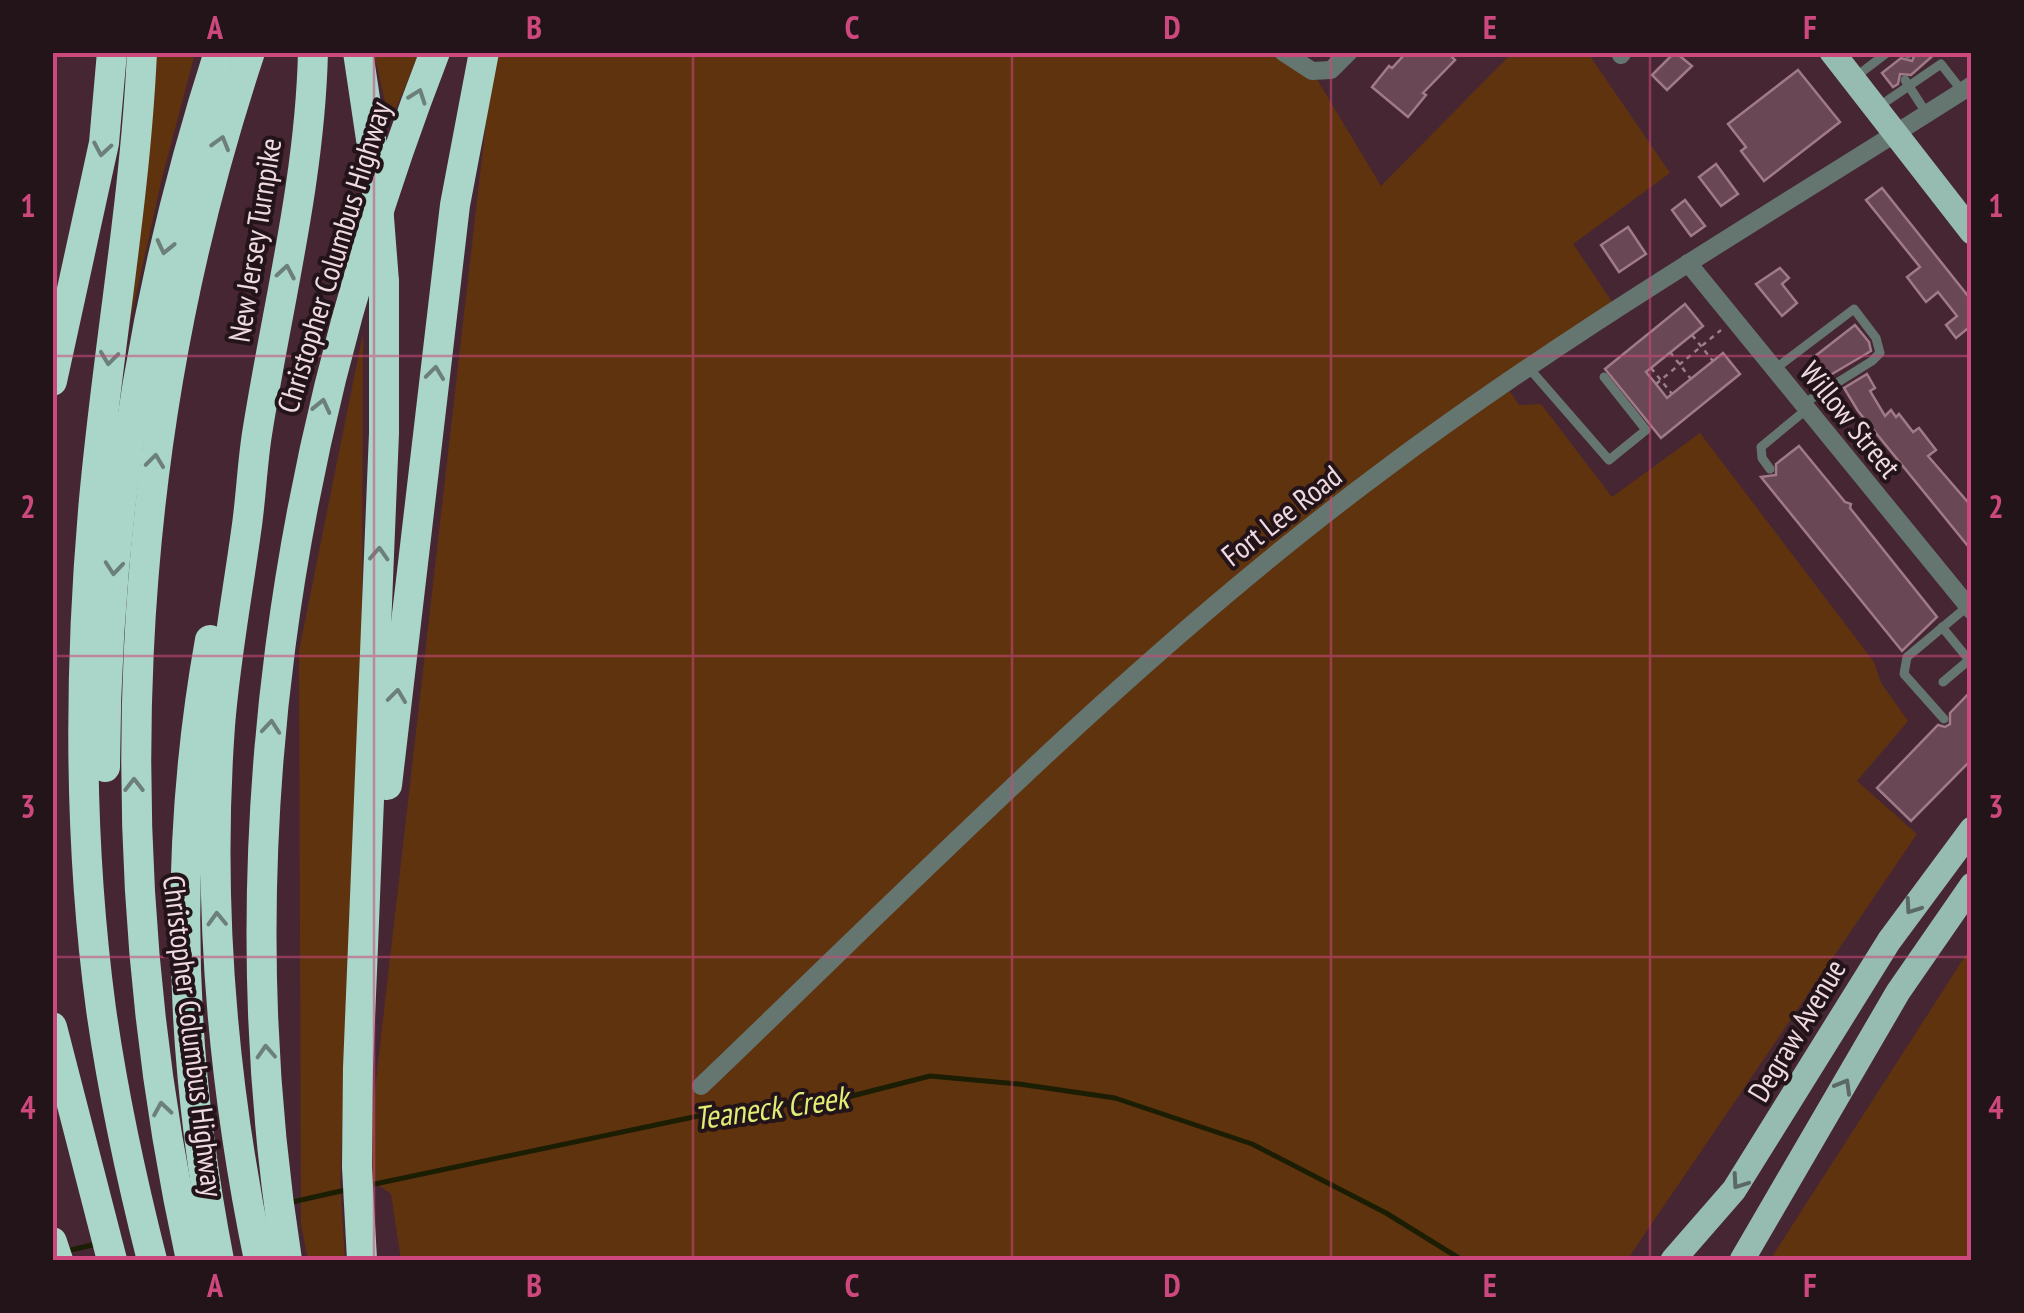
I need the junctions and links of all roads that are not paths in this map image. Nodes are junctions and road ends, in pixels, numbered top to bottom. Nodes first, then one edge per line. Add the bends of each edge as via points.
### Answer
1 (112, 52) edge
2 (142, 52) edge
3 (219, 52) edge
4 (250, 52) edge
5 (312, 52) edge
6 (358, 52) edge
7 (435, 52) edge
8 (484, 52) edge
9 (1284, 52) edge
10 (1350, 52) edge
11 (1832, 52) edge
12 (1886, 54) edge
13 (1892, 65) dead end
14 (1852, 79) junction
15 (1907, 82) junction
16 (1968, 90) edge
17 (1876, 109) junction
18 (1927, 114) junction
19 (1896, 134) junction
20 (1972, 232) edge
21 (1688, 263) junction
22 (1775, 369) junction
23 (1522, 371) junction
24 (1604, 377) dead end
25 (52, 381) edge
26 (1805, 407) junction
27 (256, 437) junction
28 (1770, 469) dead end
29 (1970, 608) edge
30 (1942, 627) junction
31 (1942, 682) dead end
32 (1944, 719) dead end
33 (1972, 829) edge
34 (1972, 885) edge
35 (365, 932) junction
36 (97, 973) junction
37 (52, 1027) edge
38 (701, 1086) dead end
39 (193, 1202) junction
40 (268, 1227) junction
41 (52, 1242) edge
42 (203, 1251) edge
43 (150, 1256) edge
44 (58, 1260) edge
45 (112, 1260) edge
46 (259, 1260) edge
47 (287, 1260) edge
48 (362, 1260) edge
49 (1673, 1260) edge
50 (1742, 1260) edge

1 -> 25 highway via 104,143
2 -> 36 highway via 86,627 86,817
3 -> 36 highway via 163,256 122,478 105,740 108,865
39 -> 4 highway, Christopher Columbus Highway via 157,1074 139,908 138,630 175,336
27 -> 5 highway, New Jersey Turnpike via 303,166
35 -> 6 highway, bridge via 384,282
40 -> 7 highway, Christopher Columbus Highway via 277,1184 262,900 283,619 308,470 343,325
35 -> 8 highway via 455,205
9 - 10 street via 1312,71 1331,70
11 - 14 main road
12 - 13 lane
12 - 14 lane
14 - 17 main road
15 - 16 lane via 1941,64
15 - 17 lane
15 - 18 lane
16 - 18 street, Fort Lee Road
17 - 19 main road
18 - 19 street, Fort Lee Road
19 - 20 main road via 1958,205
19 - 21 street, Fort Lee Road
21 - 22 street, Willow Street
21 - 23 street, Fort Lee Road
22 - 26 street, Willow Street
22 - 26 lane via 1854,309 1880,352
23 - 24 lane via 1609,460 1646,430
23 - 38 street, Fort Lee Road via 1383,470 1156,652
26 - 28 lane via 1762,445
26 - 29 street, Willow Street
27 - 39 highway via 230,526 212,630 187,839
40 -> 27 highway via 246,1190 221,991 215,839 224,688
29 - 30 lane
30 - 31 lane via 1969,660
30 - 32 lane via 1903,664 1904,674
33 -> 49 main road, Degraw Avenue via 1889,940 1734,1190
50 -> 34 main road via 1914,967
35 - 48 highway via 357,1167
36 - 43 highway
37 - 45 highway
39 - 42 highway
40 - 46 highway
40 - 47 highway, Christopher Columbus Highway
41 - 44 highway

